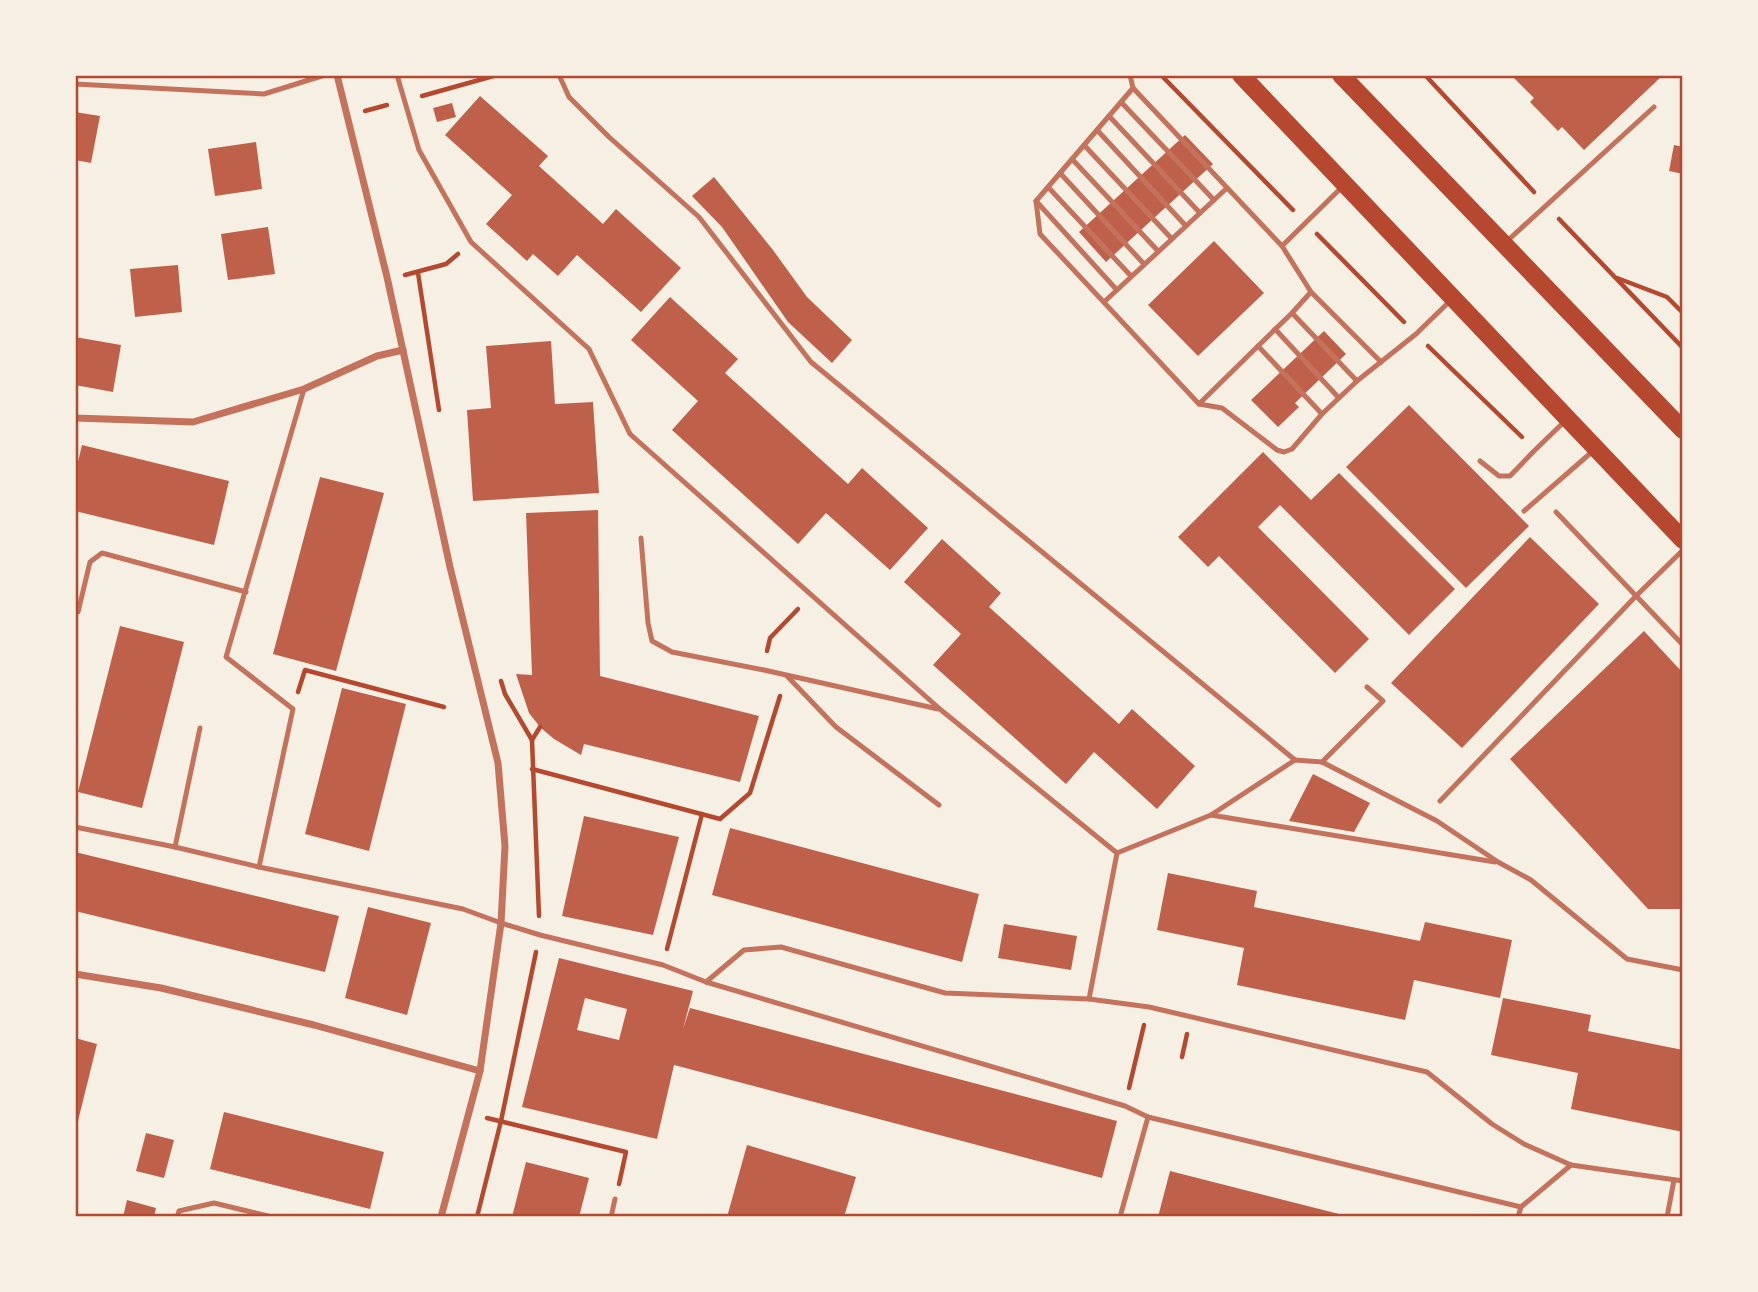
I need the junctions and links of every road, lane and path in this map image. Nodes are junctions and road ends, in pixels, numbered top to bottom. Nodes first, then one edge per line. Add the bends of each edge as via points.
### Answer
1 (325, 75) edge
2 (337, 75) edge
3 (397, 75) edge
4 (497, 75) edge
5 (559, 75) edge
6 (1130, 75) edge
7 (1161, 75) edge
8 (1241, 75) edge
9 (1341, 75) edge
10 (75, 84) edge
11 (1133, 88) junction
12 (404, 101) junction
13 (1121, 102) junction
14 (1654, 107) dead end
15 (347, 116) junction
16 (1109, 116) junction
17 (1097, 130) junction
18 (1084, 145) junction
19 (1072, 159) junction
20 (1060, 173) junction
21 (1345, 184) junction
22 (1048, 187) junction
23 (1227, 188) junction
24 (1214, 200) junction
25 (1036, 201) junction
26 (1200, 213) junction
27 (1305, 222) junction
28 (1186, 226) junction
29 (1172, 239) junction
30 (1503, 244) junction
31 (1282, 246) junction
32 (1158, 251) junction
33 (446, 264) dead end
34 (1144, 264) junction
35 (418, 273) dead end
36 (1130, 276) junction
37 (1615, 277) dead end
38 (1116, 289) junction
39 (1311, 292) junction
40 (1452, 298) junction
41 (1104, 302) junction
42 (1292, 313) junction
43 (1683, 313) edge
44 (1275, 329) junction
45 (1416, 334) junction
46 (1258, 346) junction
47 (403, 350) junction
48 (1381, 362) junction
49 (1356, 381) junction
50 (304, 389) junction
51 (1339, 398) junction
52 (1199, 404) junction
53 (1322, 414) junction
54 (75, 418) edge
55 (1568, 419) junction
56 (1683, 430) edge
57 (1596, 449) junction
58 (1535, 450) junction
59 (1480, 461) dead end
60 (1524, 511) dead end
61 (1556, 512) dead end
62 (641, 538) dead end
63 (1683, 540) edge
64 (1683, 550) edge
65 (246, 592) junction
66 (811, 595) junction
67 (1636, 596) junction
68 (78, 612) dead end
69 (770, 638) dead end
70 (1683, 645) edge
71 (786, 675) junction
72 (1367, 687) dead end
73 (444, 707) dead end
74 (293, 709) junction
75 (941, 710) junction
76 (540, 727) dead end
77 (200, 729) dead end
78 (532, 740) dead end
79 (1295, 760) junction
80 (1322, 762) junction
81 (532, 769) dead end
82 (1440, 801) dead end
83 (939, 805) dead end
84 (702, 814) junction
85 (1211, 815) junction
86 (75, 827) edge
87 (175, 847) junction
88 (1117, 853) junction
89 (1498, 862) junction
90 (259, 867) junction
91 (501, 923) junction
92 (663, 965) junction
93 (1683, 970) edge
94 (75, 974) edge
95 (706, 982) junction
96 (1089, 999) junction
97 (1149, 1007) junction
98 (480, 1070) junction
99 (1125, 1106) junction
100 (468, 1114) junction
101 (1148, 1117) junction
102 (1572, 1165) junction
103 (1674, 1180) junction
104 (1683, 1181) edge
105 (615, 1199) joint
106 (1521, 1207) junction
107 (177, 1217) edge
108 (272, 1217) edge
109 (441, 1217) edge
110 (611, 1217) edge
111 (1120, 1217) edge
112 (1518, 1217) edge
113 (1667, 1217) edge

1 - 10 lane via 264,94
2 - 15 street
3 - 12 lane
4 - 12 path
5 - 79 lane via 569,97 699,217 811,362
6 - 11 lane
7 - 27 path
8 - 21 main road
9 - 30 main road
11 - 13 lane
11 - 23 lane
12 - 15 path
12 - 66 lane via 418,150 471,242 589,349 630,434
13 - 16 lane
13 - 24 lane
14 - 30 lane
15 - 47 street
16 - 17 lane
16 - 26 lane
17 - 18 lane
17 - 28 lane
18 - 19 lane
18 - 29 lane
19 - 20 lane
19 - 32 lane
20 - 22 lane
20 - 34 lane
21 - 27 lane
21 - 40 main road
22 - 25 lane
22 - 36 lane
23 - 24 lane
23 - 31 lane
24 - 26 lane
25 - 38 lane
25 - 41 lane via 1040,234
26 - 28 lane
27 - 31 lane
27 - 45 path
28 - 29 lane
29 - 32 lane
30 - 56 main road
31 - 39 lane
32 - 34 lane
33 - 35 path
34 - 36 lane
36 - 38 lane
37 - 43 path via 1667,297
38 - 41 lane
39 - 42 lane
39 - 48 lane
40 - 45 lane
40 - 55 main road
41 - 52 lane
42 - 44 lane
42 - 49 lane
44 - 46 lane
44 - 51 lane
45 - 48 lane
45 - 58 path
46 - 52 lane
46 - 53 lane
47 - 50 street via 377,356
47 - 91 street via 498,763 505,846
48 - 49 lane
49 - 51 lane
50 - 54 street via 193,422
50 - 65 lane
51 - 53 lane
52 - 53 lane via 1222,408 1284,452 1292,449
55 - 57 main road
55 - 58 lane
57 - 60 lane
57 - 63 main road
58 - 59 lane via 1510,476 1499,475
61 - 67 lane
62 - 71 lane via 652,641 672,652
64 - 67 lane
65 - 68 lane via 102,553 90,562
65 - 74 lane via 226,657
66 - 69 path
66 - 75 lane
67 - 70 lane
67 - 82 lane
71 - 75 lane
71 - 83 lane via 836,727
71 - 84 path via 750,793 720,820
72 - 80 lane via 1383,701
73 - 74 path via 305,670
74 - 90 lane
75 - 88 lane
76 - 78 path
77 - 87 lane
79 - 80 lane
79 - 85 lane
80 - 89 lane via 1437,821
81 - 84 path
84 - 92 path
85 - 88 lane
85 - 89 lane
86 - 87 lane
87 - 90 lane
88 - 96 lane
89 - 93 lane via 1531,880 1627,959
90 - 91 lane via 463,909
91 - 92 lane
91 - 98 street
92 - 95 lane
94 - 98 street via 161,988
95 - 96 lane via 744,950 781,947 945,993
95 - 99 lane
96 - 97 lane
97 - 99 path
97 - 102 lane via 1427,1072 1492,1124
98 - 100 street
99 - 101 lane
100 - 105 path via 626,1152
100 - 109 street
101 - 106 lane
101 - 111 lane
102 - 103 lane
102 - 106 lane
103 - 104 lane
103 - 113 lane
105 - 110 lane
106 - 112 lane
107 - 108 lane via 179,1211 214,1203

